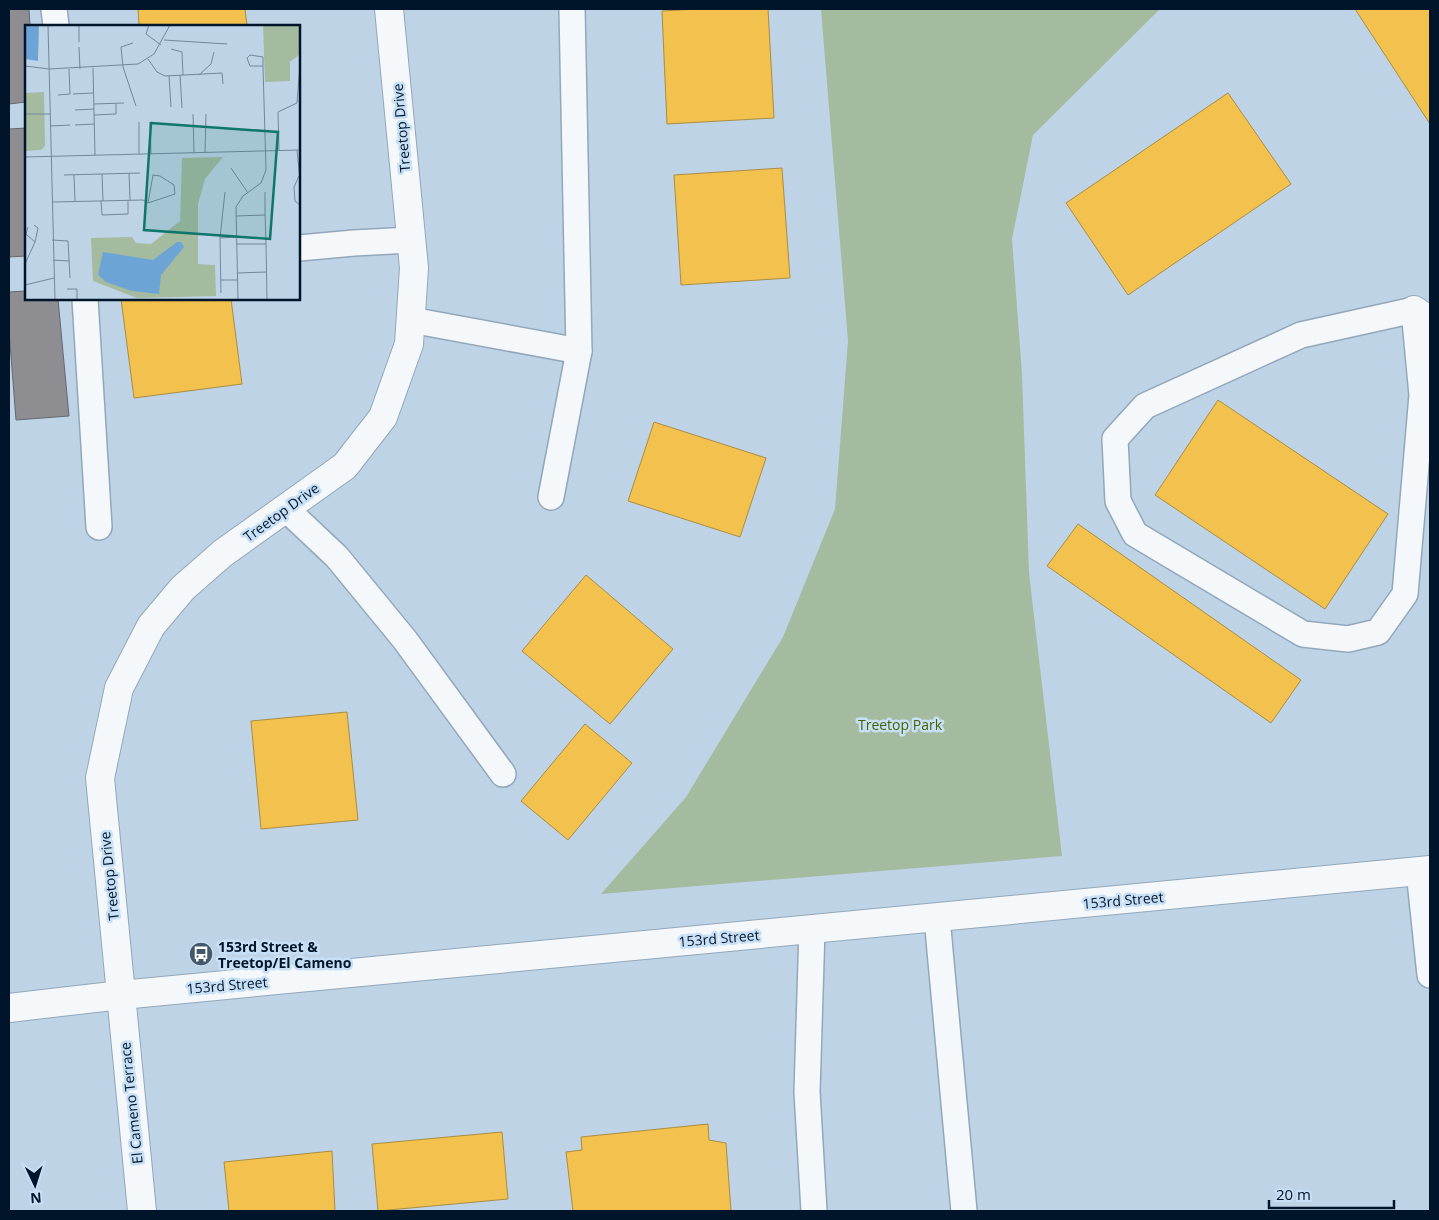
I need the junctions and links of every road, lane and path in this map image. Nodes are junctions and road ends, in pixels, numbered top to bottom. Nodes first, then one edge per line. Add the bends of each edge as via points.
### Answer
1 (54, 9) edge
2 (389, 9) edge
3 (572, 9) edge
4 (56, 25) edge
5 (411, 240) junction
6 (300, 248) edge
7 (85, 300) edge
8 (1422, 315) edge
9 (411, 320) junction
10 (580, 351) junction
11 (550, 497) dead end
12 (286, 508) junction
13 (99, 527) dead end
14 (503, 774) dead end
15 (1425, 871) edge
16 (937, 918) junction
17 (812, 929) junction
18 (1430, 975) edge
19 (121, 996) junction
20 (9, 1008) edge
21 (142, 1211) edge
22 (814, 1211) edge
23 (964, 1211) edge

1 - 4 lane
2 - 5 street, Treetop Drive
3 - 10 lane
5 - 6 lane
5 - 9 street, Treetop Drive via 414,268
7 - 13 lane
8 - 8 lane via 1422,395 1405,594 1378,632 1348,639 1303,634 1135,534 1118,500 1115,439 1145,406 1300,335
9 - 10 lane
9 - 12 street, Treetop Drive via 409,344 383,417 345,466
10 - 11 lane
12 - 14 lane via 337,557 405,640
12 - 19 street, Treetop Drive via 223,553 183,588 151,626 119,688 100,778
15 - 16 street, 153rd Street
15 - 18 lane
16 - 17 street, 153rd Street
16 - 23 lane
17 - 19 street, 153rd Street
17 - 22 lane via 807,1092
19 - 20 street, 153rd Street
19 - 21 street, El Cameno Terrace

